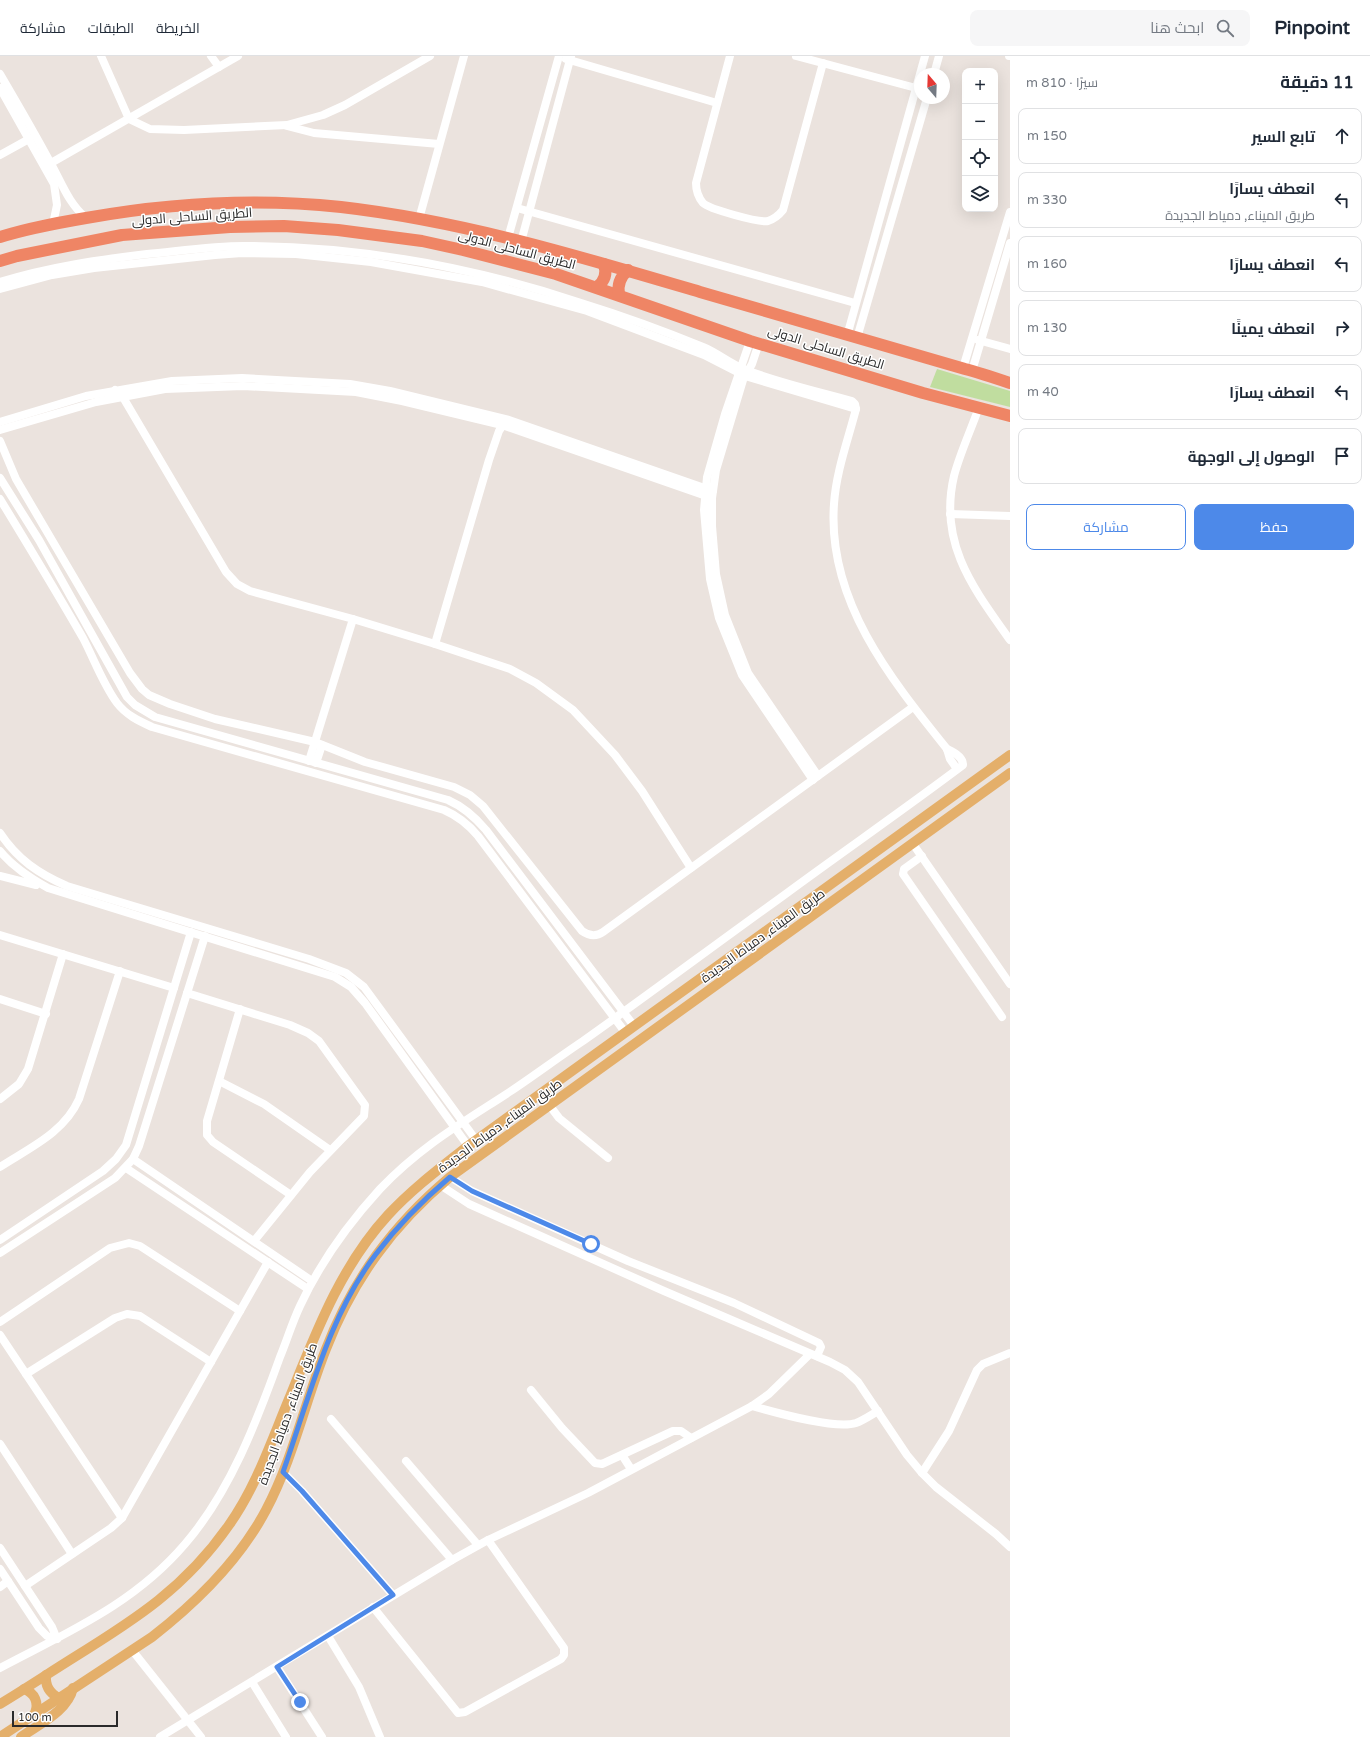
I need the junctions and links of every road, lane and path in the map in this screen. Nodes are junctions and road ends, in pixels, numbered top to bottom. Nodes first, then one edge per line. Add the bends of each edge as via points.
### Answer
1 (101, 56) edge
2 (211, 56) edge
3 (238, 56) edge
4 (430, 56) edge
5 (464, 56) edge
6 (559, 56) edge
7 (730, 56) edge
8 (796, 56) edge
9 (924, 56) edge
10 (939, 56) edge
11 (571, 58) edge
12 (823, 63) junction
13 (219, 67) junction
14 (921, 68) edge
15 (936, 68) edge
16 (0, 74) edge
17 (914, 87) edge
18 (0, 88) edge
19 (914, 95) edge
20 (717, 103) junction
21 (925, 104) edge
22 (128, 119) junction
23 (287, 126) junction
24 (29, 138) junction
25 (439, 144) junction
26 (0, 155) edge
27 (51, 163) junction
28 (517, 208) junction
29 (528, 212) junction
30 (1010, 212) edge
31 (86, 218) junction
32 (419, 219) junction
33 (53, 224) junction
34 (0, 237) edge
35 (508, 238) junction
36 (521, 242) junction
37 (1010, 243) edge
38 (0, 261) edge
39 (604, 264) junction
40 (628, 270) junction
41 (0, 282) edge
42 (597, 287) junction
43 (0, 289) edge
44 (619, 295) junction
45 (856, 303) junction
46 (852, 337) junction
47 (972, 339) junction
48 (982, 341) junction
49 (755, 342) junction
50 (1010, 349) edge
51 (968, 370) junction
52 (743, 372) junction
53 (1010, 383) edge
54 (115, 390) junction
55 (122, 396) junction
56 (979, 407) junction
57 (1010, 416) edge
58 (509, 420) junction
59 (0, 422) edge
60 (502, 425) junction
61 (0, 430) edge
62 (0, 441) edge
63 (0, 478) edge
64 (709, 493) junction
65 (0, 499) edge
66 (950, 514) junction
67 (1010, 516) edge
68 (353, 619) junction
69 (1010, 640) edge
70 (435, 644) junction
71 (913, 707) junction
72 (318, 744) junction
73 (1010, 754) edge
74 (313, 762) junction
75 (1010, 773) edge
76 (815, 778) junction
77 (0, 833) edge
78 (913, 844) junction
79 (0, 851) edge
80 (922, 856) junction
81 (691, 868) junction
82 (0, 876) edge
83 (48, 888) junction
84 (191, 932) junction
85 (0, 935) edge
86 (205, 936) junction
87 (249, 941) junction
88 (246, 949) junction
89 (63, 954) junction
90 (120, 971) junction
91 (705, 974) junction
92 (693, 983) junction
93 (1010, 984) edge
94 (714, 987) junction
95 (174, 988) junction
96 (187, 992) junction
97 (703, 995) junction
98 (0, 999) edge
99 (240, 1009) junction
100 (622, 1012) junction
101 (46, 1014) junction
102 (1002, 1017) dead end
103 (614, 1018) junction
104 (634, 1026) junction
105 (625, 1032) junction
106 (219, 1081) junction
107 (0, 1099) edge
108 (550, 1106) junction
109 (463, 1121) junction
110 (454, 1127) junction
111 (476, 1140) junction
112 (468, 1146) junction
113 (330, 1150) junction
114 (608, 1158) dead end
115 (133, 1159) junction
116 (0, 1167) edge
117 (126, 1168) junction
118 (450, 1177) junction
119 (440, 1185) junction
120 (290, 1195) junction
121 (0, 1240) edge
122 (254, 1241) junction
123 (0, 1253) edge
124 (268, 1262) junction
125 (310, 1285) junction
126 (240, 1311) junction
127 (0, 1322) edge
128 (0, 1336) edge
129 (1010, 1353) edge
130 (814, 1355) junction
131 (211, 1362) junction
132 (26, 1374) junction
133 (531, 1390) dead end
134 (752, 1406) junction
135 (878, 1411) junction
136 (331, 1418) dead end
137 (691, 1438) junction
138 (0, 1444) edge
139 (622, 1455) junction
140 (406, 1461) dead end
141 (631, 1469) junction
142 (283, 1472) junction
143 (922, 1473) junction
144 (122, 1518) junction
145 (488, 1540) junction
146 (478, 1545) junction
147 (1010, 1547) edge
148 (0, 1548) edge
149 (72, 1554) junction
150 (452, 1560) junction
151 (0, 1569) edge
152 (8, 1581) junction
153 (25, 1586) junction
154 (0, 1587) edge
155 (393, 1595) junction
156 (373, 1607) junction
157 (328, 1636) junction
158 (57, 1639) junction
159 (132, 1650) junction
160 (277, 1667) junction
161 (0, 1668) edge
162 (46, 1675) junction
163 (252, 1682) junction
164 (72, 1688) junction
165 (24, 1689) junction
166 (59, 1698) junction
167 (0, 1704) edge
168 (35, 1713) junction
169 (188, 1721) junction
170 (0, 1737) edge
171 (21, 1737) edge
172 (160, 1737) edge
173 (200, 1737) edge
174 (286, 1737) edge
175 (322, 1737) edge
176 (380, 1737) edge

1 - 22 street
2 - 13 street
3 - 13 street
4 - 23 street via 345,105
5 - 25 street
6 - 11 street
6 - 28 street
7 - 20 street
8 - 12 street
9 - 14 street
10 - 15 street
11 - 20 street
11 - 29 street
12 - 17 street
12 - 20 street via 783,210 774,218 762,221 707,206 698,196 696,183
13 - 22 street
16 - 27 street
18 - 24 street
19 - 45 street
21 - 46 street
22 - 23 street via 150,129
22 - 27 street
23 - 25 street via 314,133
24 - 26 street
24 - 33 street via 56,191 57,205
25 - 32 street
27 - 31 street via 70,200
28 - 29 street
28 - 35 street
29 - 36 street
29 - 45 street
30 - 47 street
31 - 32 highway, الطريق الساحلى الدولى via 172,206 283,203 338,207
31 - 33 highway, الطريق الساحلى الدولى
32 - 35 highway, الطريق الساحلى الدولى
33 - 34 highway, الطريق الساحلى الدولى
35 - 36 highway, الطريق الساحلى الدولى
36 - 39 highway, الطريق الساحلى الدولى
37 - 48 street
38 - 42 highway, الطريق الساحلى الدولى via 122,235 192,229 284,226 422,241
39 - 40 highway, الطريق الساحلى الدولى
39 - 42 highway via 606,274
40 - 44 highway via 619,284
40 - 46 highway, الطريق الساحلى الدولى
41 - 52 street via 92,261 194,250 268,246 341,251 446,268 550,293 705,347
42 - 44 highway, الطريق الساحلى الدولى
43 - 52 street via 52,275 94,268 215,255 296,254 364,261 482,282 570,306
44 - 49 highway, الطريق الساحلى الدولى
45 - 46 street
46 - 51 highway, الطريق الساحلى الدولى
47 - 48 street
47 - 51 street
48 - 50 street
48 - 51 street
49 - 52 street via 745,360
49 - 56 highway, الطريق الساحلى الدولى via 923,393
51 - 53 highway, الطريق الساحلى الدولى
52 - 64 street
52 - 71 street via 852,401 855,404 856,409 835,490 833,522 836,554 846,592 862,629
54 - 55 street
54 - 58 street via 206,379 249,378 350,384 390,391
54 - 59 street via 71,400
55 - 60 street via 184,387 224,386 350,391 386,397
55 - 61 street via 74,407
55 - 68 street via 231,579 257,594
56 - 57 highway, الطريق الساحلى الدولى
56 - 66 street via 954,477
58 - 60 street
58 - 64 street
60 - 64 street
60 - 70 street via 489,460
62 - 72 street via 29,502 135,682 142,689 158,700 208,716
63 - 74 street via 80,612 121,687 135,705 155,717
64 - 76 street via 714,558 729,627 753,682
65 - 103 street via 82,636 110,692 128,714 152,727 454,814 478,836
66 - 67 street
66 - 69 street via 952,533 969,581
68 - 70 street
68 - 72 street
70 - 81 street via 518,673 573,710 626,769
71 - 76 street
71 - 100 street via 947,749 950,759 958,769
72 - 74 street
72 - 81 street via 365,762 454,787 470,795 483,806 582,931 590,935 599,934
73 - 91 main road, طريق الميناء, دمياط الجديدة
74 - 100 street via 448,800 469,812 536,895
75 - 78 main road, طريق الميناء, دمياط الجديدة
76 - 81 street
77 - 87 street via 20,858 50,879
78 - 80 street
78 - 94 main road, طريق الميناء, دمياط الجديدة
79 - 83 street via 15,867
80 - 93 street
80 - 102 street via 904,869 903,874
82 - 83 street
83 - 84 street
84 - 86 street
84 - 95 street
85 - 89 street
86 - 88 street
86 - 96 street
87 - 88 street
87 - 109 street via 335,968 356,979 375,1000
88 - 110 street via 335,977 351,987
89 - 90 street
89 - 101 street
90 - 95 street
90 - 116 street via 79,1099 71,1114 54,1132
91 - 92 main road, طريق الميناء, دمياط الجديدة
91 - 94 main road via 706,982
92 - 97 main road via 701,987
92 - 104 main road, طريق الميناء, دمياط الجديدة
94 - 97 main road, طريق الميناء, دمياط الجديدة
95 - 121 street via 130,1137 122,1152 103,1171
96 - 99 street
96 - 115 street
97 - 108 main road, طريق الميناء, دمياط الجديدة
98 - 101 street
99 - 106 street
99 - 113 street via 294,1026 314,1037 365,1104 364,1116
100 - 103 street
100 - 104 street
101 - 107 street via 28,1070 19,1084
103 - 105 street
103 - 109 street via 514,1089
104 - 105 main road, طريق الميناء, دمياط الجديدة
105 - 111 main road, طريق الميناء, دمياط الجديدة
106 - 113 street via 264,1104
106 - 120 street via 206,1126 210,1139
108 - 114 street via 559,1118
108 - 118 main road, طريق الميناء, دمياط الجديدة
109 - 110 street
109 - 111 street
110 - 112 street
110 - 125 street via 413,1158 377,1192 343,1232
111 - 112 main road, طريق الميناء, دمياط الجديدة
112 - 162 main road, طريق الميناء, دمياط الجديدة via 413,1190 387,1215 364,1244 345,1274 312,1342 256,1477 230,1524 210,1551 178,1585 136,1619
113 - 120 street
115 - 117 street
115 - 122 street
117 - 123 street via 105,1185
117 - 124 street
118 - 119 main road, طريق الميناء, دمياط الجديدة
118 - 130 street via 472,1191 628,1260 734,1303 819,1343 821,1347
119 - 130 street via 476,1207 664,1292
119 - 142 main road, طريق الميناء, دمياط الجديدة via 398,1227 375,1255 356,1285 326,1349
120 - 122 street
122 - 125 street
124 - 125 street
124 - 126 street
125 - 158 street via 235,1466 198,1530 169,1562 135,1592 111,1609
126 - 127 street via 140,1246 128,1243 110,1248
126 - 131 street
128 - 132 street
129 - 143 street via 983,1364 977,1370 949,1432
130 - 134 street
130 - 135 street via 852,1376
131 - 132 street via 140,1316 127,1314 115,1318
131 - 144 street
132 - 144 street
133 - 139 street via 593,1462 600,1464
134 - 135 street via 797,1418 838,1424 856,1423
134 - 137 street
135 - 143 street
136 - 150 street
137 - 139 street via 681,1430 673,1431
137 - 141 street
138 - 149 street
139 - 141 street
140 - 146 street
141 - 145 street via 588,1493
142 - 155 street
142 - 159 main road, طريق الميناء, دمياط الجديدة via 266,1510 235,1558 211,1585 174,1619
143 - 147 street
144 - 149 street
145 - 146 street
145 - 156 street via 564,1648 561,1659 465,1712 458,1713
146 - 150 street
148 - 153 street
149 - 153 street
150 - 155 street
151 - 152 street
152 - 154 street
152 - 158 street via 39,1628 47,1636
153 - 158 street
155 - 156 street
156 - 157 street
157 - 160 street
157 - 176 street via 362,1693
158 - 161 street
159 - 164 main road, طريق الميناء, دمياط الجديدة
159 - 169 street
160 - 163 street
160 - 175 street
162 - 165 main road, طريق الميناء, دمياط الجديدة
162 - 166 main road via 49,1690
163 - 169 street
163 - 174 street
164 - 166 main road, طريق الميناء, دمياط الجديدة
164 - 171 main road via 70,1698 64,1706
165 - 167 main road, طريق الميناء, دمياط الجديدة
165 - 168 main road via 35,1697
166 - 168 main road, طريق الميناء, دمياط الجديدة
168 - 170 main road, طريق الميناء, دمياط الجديدة
169 - 172 street
169 - 173 street

